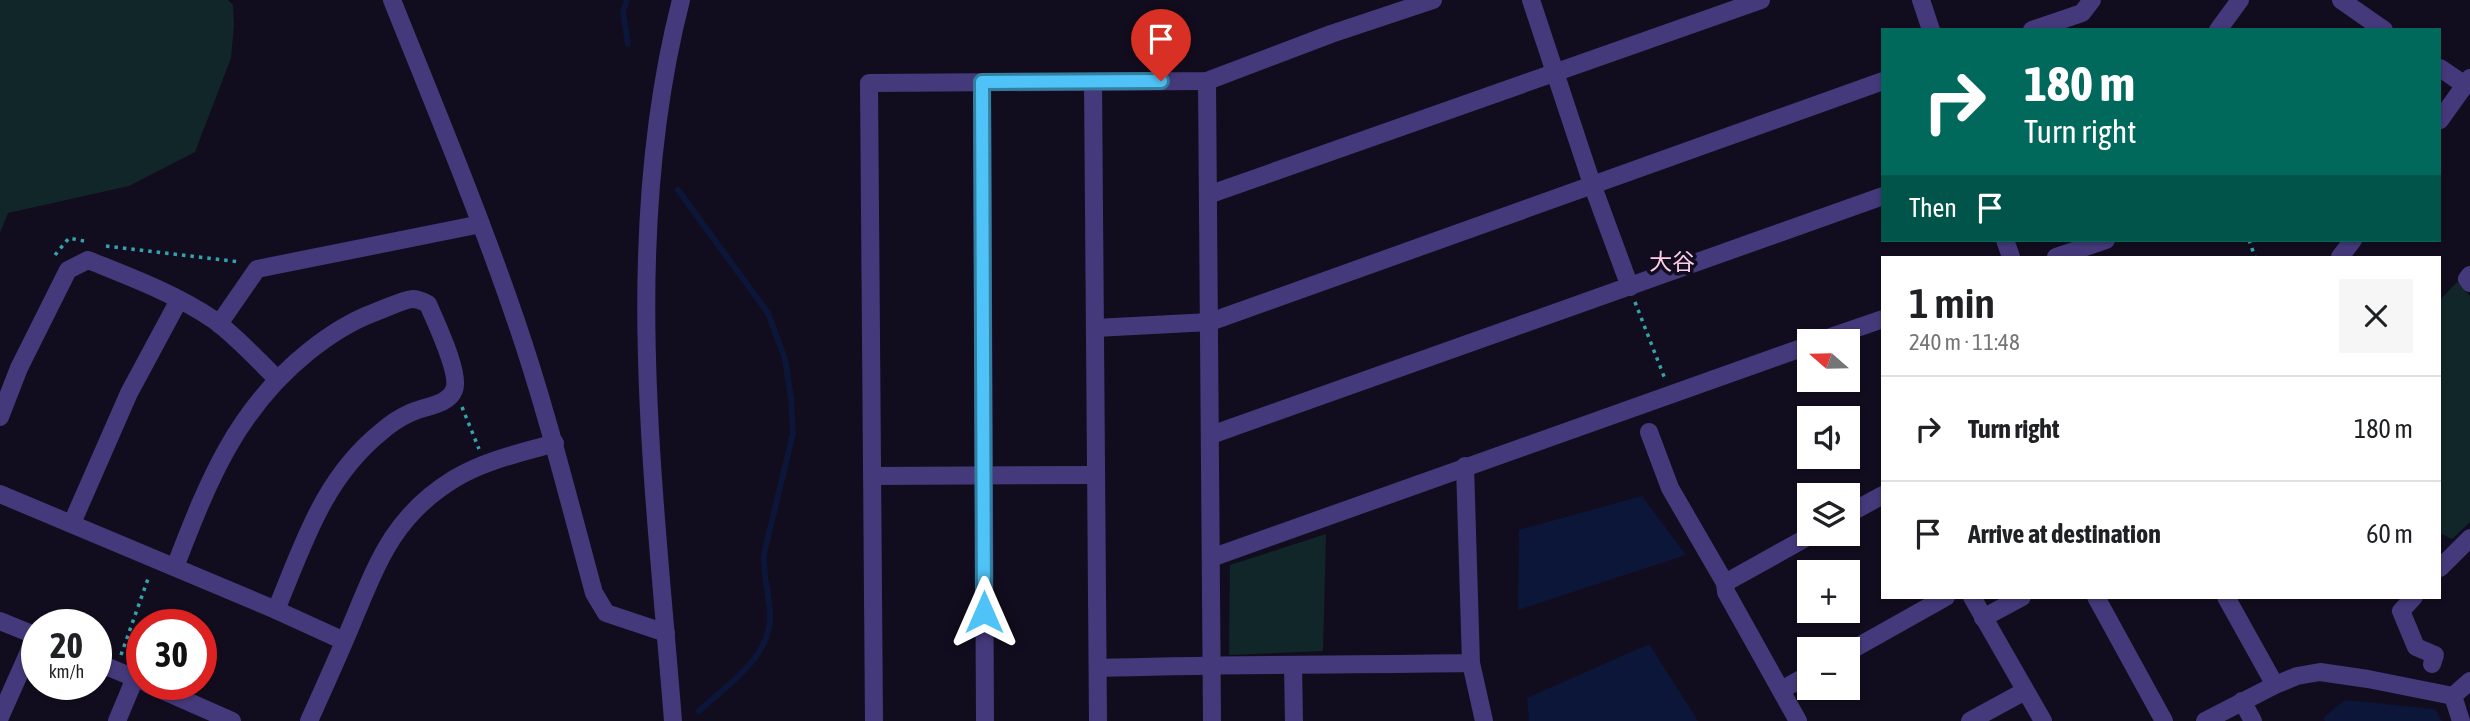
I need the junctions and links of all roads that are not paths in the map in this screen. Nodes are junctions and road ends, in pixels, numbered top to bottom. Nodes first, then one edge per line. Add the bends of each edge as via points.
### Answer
1 (392, 0) edge
2 (681, 0) edge
3 (1433, 0) edge
4 (1531, 0) edge
5 (1761, 0) edge
6 (1921, 0) edge
7 (2092, 0) edge
8 (2240, 0) edge
9 (2341, 0) edge
10 (2372, 26) edge
11 (1930, 28) edge
12 (2038, 28) edge
13 (2219, 28) edge
14 (2441, 68) edge
15 (1555, 73) junction
16 (1207, 81) junction
17 (2467, 81) edge
18 (982, 82) junction
19 (1093, 82) junction
20 (1881, 82) edge
21 (2441, 119) edge
22 (1592, 184) junction
23 (1208, 195) junction
24 (1881, 198) edge
25 (481, 224) junction
26 (2100, 242) edge
27 (2351, 242) edge
28 (2059, 256) edge
29 (2341, 256) edge
30 (2470, 275) edge
31 (2470, 283) edge
32 (1630, 286) junction
33 (179, 300) junction
34 (1881, 320) edge
35 (1210, 322) junction
36 (219, 324) junction
37 (1095, 328) junction
38 (1854, 329) edge
39 (1797, 350) edge
40 (277, 379) junction
41 (0, 417) edge
42 (1649, 432) dead end
43 (1211, 435) junction
44 (555, 443) junction
45 (1465, 466) junction
46 (1095, 474) junction
47 (984, 475) junction
48 (873, 476) junction
49 (0, 494) edge
50 (1881, 496) edge
51 (1860, 507) edge
52 (72, 523) junction
53 (2470, 538) edge
54 (1797, 543) edge
55 (2443, 556) edge
56 (1211, 558) junction
57 (175, 567) junction
58 (1725, 583) junction
59 (1943, 599) edge
60 (1973, 599) edge
61 (2018, 599) edge
62 (2097, 599) edge
63 (2227, 599) edge
64 (2412, 599) edge
65 (276, 610) junction
66 (1983, 618) junction
67 (0, 621) edge
68 (21, 630) edge
69 (666, 633) junction
70 (344, 641) junction
71 (1860, 645) edge
72 (1471, 663) junction
73 (2432, 664) dead end
74 (1211, 665) junction
75 (1293, 666) junction
76 (1098, 668) junction
77 (21, 670) edge
78 (1797, 681) edge
79 (2470, 681) edge
80 (2276, 685) junction
81 (1781, 690) junction
82 (2025, 691) junction
83 (2453, 696) junction
84 (130, 700) edge
85 (185, 700) edge
86 (2242, 701) junction
87 (0, 717) edge
88 (117, 721) edge
89 (232, 721) edge
90 (309, 721) edge
91 (673, 721) edge
92 (874, 721) edge
93 (985, 721) edge
94 (1097, 721) edge
95 (1212, 721) edge
96 (1294, 721) edge
97 (1484, 721) edge
98 (1798, 721) edge
99 (1969, 721) edge
100 (2043, 721) edge
101 (2164, 721) edge
102 (2205, 721) edge
103 (2253, 721) edge
104 (2461, 721) edge

1 - 25 street
2 - 69 street via 670,42 653,159 645,284 645,359
3 - 16 street
4 - 15 street
5 - 15 street
6 - 11 street
7 - 12 street via 2082,13
8 - 13 street
9 - 10 street
14 - 17 street
15 - 22 street
15 - 23 street
16 - 19 street
16 - 23 street
17 - 21 street
18 - 19 street
18 - 47 street
18 - 48 street via 869,83
19 - 37 street
20 - 22 street
22 - 32 street
22 - 35 street
23 - 35 street
24 - 32 street
25 - 36 street via 257,269
25 - 44 street
26 - 28 street
27 - 29 street
30 - 31 street
32 - 43 street
33 - 36 street
33 - 41 street via 88,260 68,270
33 - 52 street via 129,393
34 - 38 street
35 - 37 street
35 - 43 street
36 - 40 street
37 - 46 street
39 - 45 street
40 - 57 street via 224,452
40 - 65 street via 324,339 361,318 412,299 428,304 455,375 455,389 447,399 408,413 381,432 332,484
42 - 58 street via 1670,488
43 - 56 street
44 - 69 street via 594,593 606,613
44 - 70 street via 484,464 425,499 382,551
45 - 56 street
45 - 72 street
46 - 47 street
46 - 76 street
47 - 48 street
47 - 93 street
48 - 92 street
49 - 52 street
50 - 51 street
52 - 57 street
53 - 55 street
54 - 58 street
56 - 74 street
57 - 65 street
58 - 81 street
59 - 71 street
60 - 66 street
61 - 66 street
62 - 101 street
63 - 80 street
64 - 73 street via 2401,611 2416,647 2435,655
65 - 70 street
66 - 82 street
67 - 68 street
69 - 91 street
70 - 90 street
72 - 75 street
72 - 97 street
74 - 75 street
74 - 76 street
74 - 95 street
75 - 96 street
76 - 94 street
77 - 87 street
78 - 81 street
79 - 83 street
80 - 83 street via 2320,672
80 - 86 street
81 - 98 street
82 - 99 street
82 - 100 street
83 - 104 street
84 - 88 street
85 - 89 street
86 - 102 street
86 - 103 street

